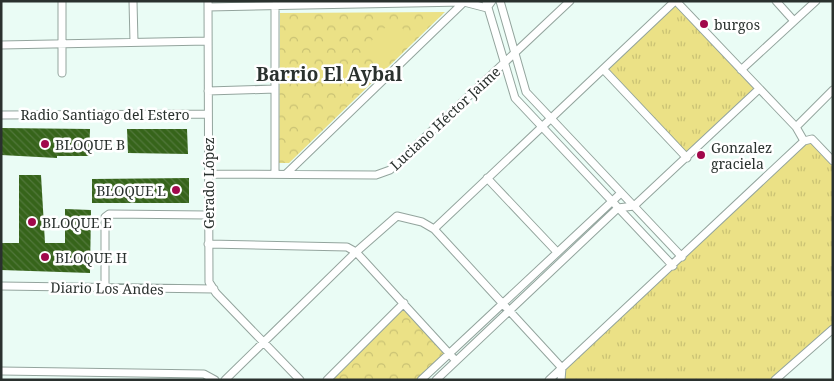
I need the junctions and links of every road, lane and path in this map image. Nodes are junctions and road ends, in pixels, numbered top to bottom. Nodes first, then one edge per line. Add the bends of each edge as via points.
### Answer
1 (62, 1) edge
2 (133, 1) edge
3 (492, 1) edge
4 (500, 1) edge
5 (570, 1) edge
6 (676, 1) edge
7 (776, 1) edge
8 (816, 1) edge
9 (464, 2) edge
10 (344, 3) edge
11 (208, 4) edge
12 (274, 5) junction
13 (487, 5) edge
14 (794, 21) junction
15 (208, 41) junction
16 (134, 42) junction
17 (62, 44) junction
18 (1, 45) edge
19 (515, 53) junction
20 (504, 63) junction
21 (604, 70) junction
22 (741, 70) junction
23 (62, 73) dead end
24 (759, 89) junction
25 (275, 90) junction
26 (833, 90) edge
27 (208, 91) junction
28 (1, 114) edge
29 (208, 114) junction
30 (551, 119) junction
31 (542, 126) junction
32 (796, 127) junction
33 (804, 141) junction
34 (687, 158) junction
35 (833, 161) edge
36 (207, 174) junction
37 (275, 174) junction
38 (286, 174) junction
39 (487, 178) junction
40 (621, 193) junction
41 (612, 202) junction
42 (634, 206) junction
43 (618, 208) junction
44 (207, 215) junction
45 (434, 229) junction
46 (208, 244) junction
47 (356, 252) junction
48 (557, 252) junction
49 (682, 257) junction
50 (672, 266) junction
51 (1, 286) edge
52 (105, 288) junction
53 (214, 289) junction
54 (503, 302) junction
55 (404, 303) junction
56 (510, 310) junction
57 (833, 329) edge
58 (265, 343) junction
59 (450, 353) junction
60 (456, 361) junction
61 (562, 368) junction
62 (1, 371) edge
63 (215, 380) edge
64 (225, 380) edge
65 (300, 380) edge
66 (327, 380) edge
67 (421, 380) edge
68 (436, 380) edge
69 (550, 380) edge
70 (561, 380) edge
71 (776, 380) edge

1 - 17 street
2 - 16 street
3 - 13 street
4 - 19 street
5 - 19 street, Luciano Héctor Jaime
6 - 21 street
6 - 22 street
7 - 14 street
8 - 14 street
9 - 10 street
9 - 13 street
9 - 38 street
10 - 12 street
11 - 12 street
11 - 15 street, Gerado López
12 - 25 street
13 - 20 street
14 - 22 street
15 - 16 street
15 - 27 street, Gerado López
16 - 17 street
17 - 18 street
17 - 23 street
19 - 20 street, Luciano Héctor Jaime
19 - 30 street via 526,92
20 - 31 street via 515,98
20 - 38 street, Luciano Héctor Jaime via 390,170 376,175
21 - 30 street
21 - 34 street
22 - 24 street
24 - 32 street
24 - 34 street
25 - 27 street
25 - 37 street
26 - 32 street
27 - 29 street, Gerado López
28 - 29 street, Radio Santiago del Estero
29 - 36 street, Gerado López
30 - 31 street
30 - 40 street
31 - 39 street
31 - 41 street
32 - 33 street
33 - 35 street via 812,139
33 - 49 street
34 - 42 street
36 - 37 street, Luciano Héctor Jaime
36 - 44 street, Gerado López
37 - 38 street, Luciano Héctor Jaime
39 - 45 street
39 - 48 street
40 - 41 street
40 - 42 street
41 - 43 street
41 - 48 street
42 - 43 street
42 - 49 street
43 - 50 street
43 - 56 street
44 - 46 street, Gerado López
44 - 52 street via 110,214 104,217
45 - 47 street via 422,222 397,216
45 - 54 street
46 - 47 street via 339,246
46 - 53 street, Gerado López via 209,282
47 - 55 street
47 - 58 street
48 - 54 street
49 - 50 street
50 - 61 street
51 - 52 street, Diario Los Andes
52 - 53 street, Diario Los Andes
53 - 58 street
54 - 56 street
54 - 59 street
55 - 59 street
55 - 66 street
56 - 60 street
56 - 61 street
57 - 71 street
58 - 64 street
58 - 65 street
59 - 60 street
59 - 67 street
60 - 68 street
61 - 69 street
61 - 70 street
62 - 63 street via 204,374

